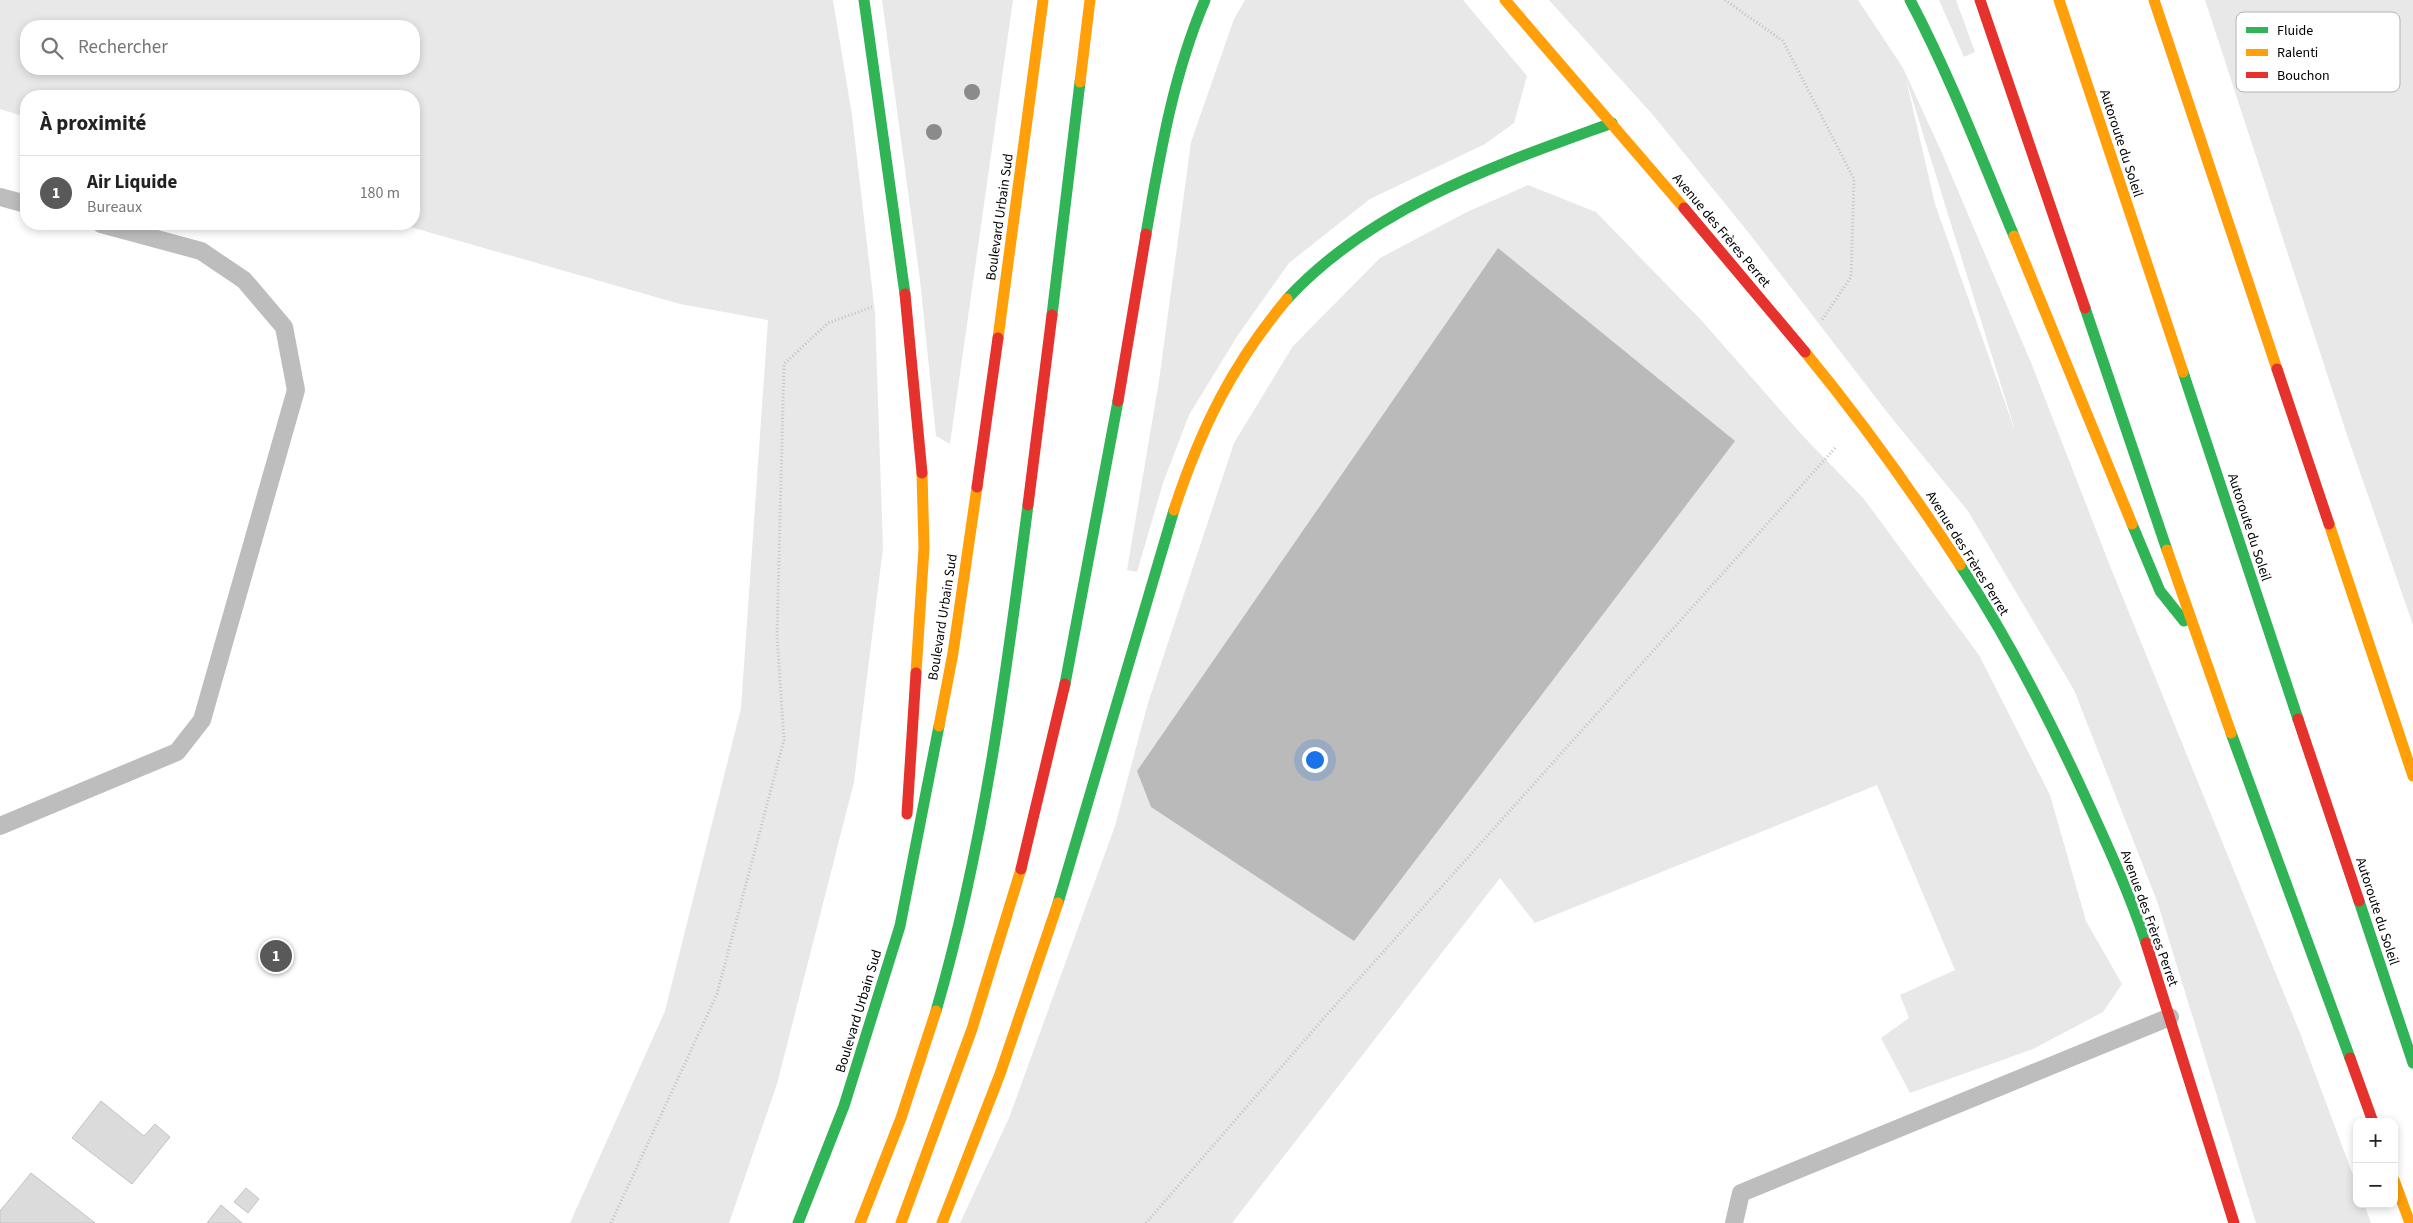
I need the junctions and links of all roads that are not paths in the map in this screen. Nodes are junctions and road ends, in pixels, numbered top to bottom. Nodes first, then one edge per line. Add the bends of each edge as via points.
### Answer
1 (864, 0) edge
2 (1043, 0) edge
3 (1090, 0) edge
4 (1205, 0) edge
5 (1505, 0) edge
6 (1910, 0) edge
7 (1980, 0) edge
8 (2059, 0) edge
9 (2154, 0) edge
10 (1612, 123) junction
11 (0, 197) edge
12 (20, 202) edge
13 (124, 230) edge
14 (2196, 636) junction
15 (2413, 776) edge
16 (0, 826) edge
17 (900, 926) junction
18 (2170, 1017) junction
19 (2413, 1063) edge
20 (2372, 1118) edge
21 (2398, 1191) edge
22 (798, 1223) edge
23 (860, 1223) edge
24 (901, 1223) edge
25 (942, 1223) edge
26 (1734, 1223) edge
27 (2234, 1223) edge
28 (2410, 1223) edge

1 - 17 main road via 915,372 922,456 924,548
2 - 17 main road, Boulevard Urbain Sud via 953,653
3 - 23 main road via 1016,598 989,777 956,938 938,1003 900,1118
4 - 24 main road via 1186,44 1165,121 1098,520 1044,775 1010,908 973,1030
5 - 10 main road, Avenue des Frères Perret
6 - 14 main road via 1956,94 2160,591
7 - 14 main road
8 - 19 main road, Autoroute du Soleil
9 - 15 main road
10 - 18 main road, Avenue des Frères Perret via 1709,235 1859,420 1920,504 1979,595 2060,743 2110,850 2144,937
10 - 25 main road via 1484,170 1383,220 1338,253 1288,298 1237,366 1213,407 1174,506 1045,942 1003,1068
11 - 12 lane
13 - 16 lane via 201,250 244,280 284,327 296,390 202,720 177,752
14 - 20 main road
17 - 22 main road, Boulevard Urbain Sud via 844,1106
18 - 26 lane via 1741,1193
18 - 27 main road, Avenue des Frères Perret
21 - 28 main road

